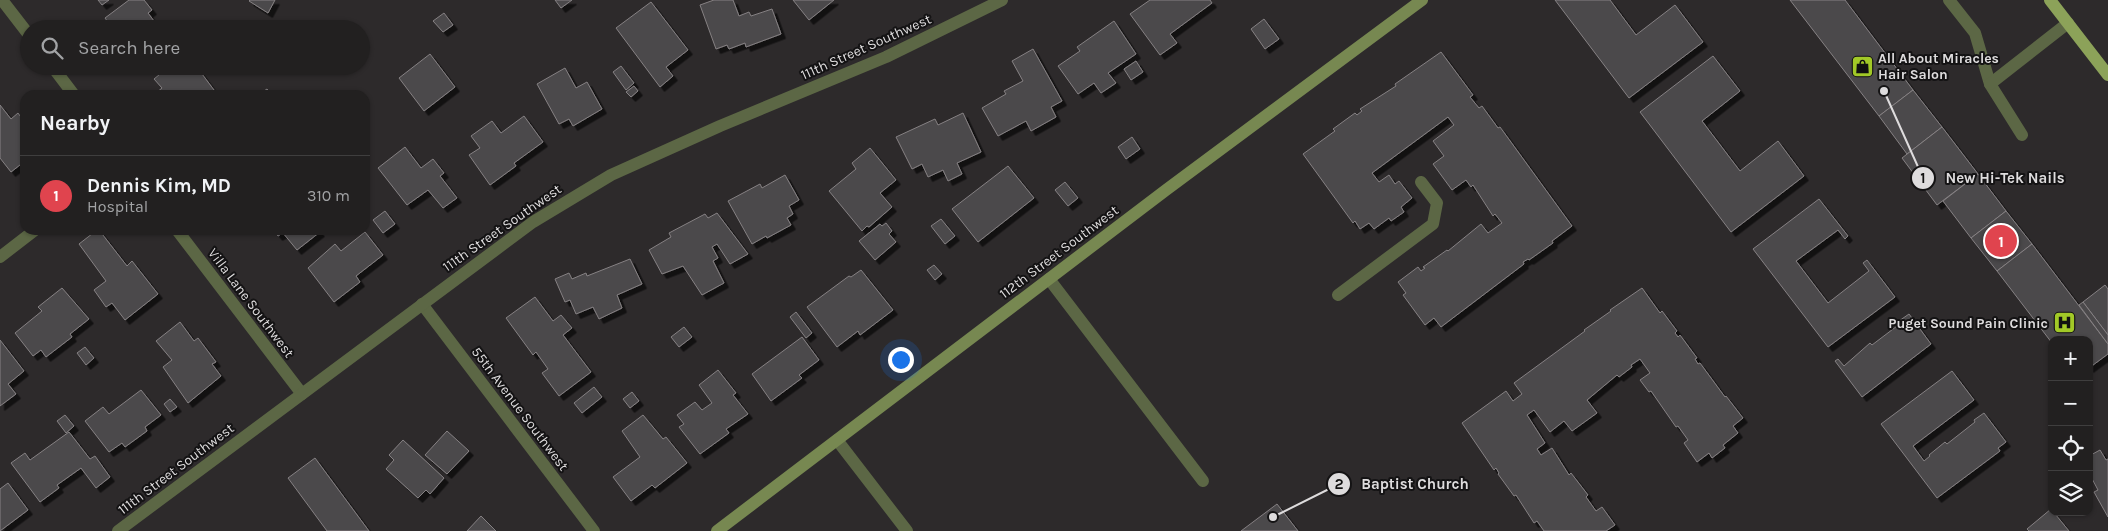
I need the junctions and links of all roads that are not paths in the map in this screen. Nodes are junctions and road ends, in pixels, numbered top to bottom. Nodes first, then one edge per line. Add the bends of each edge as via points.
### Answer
1 (2, 0) edge
2 (1002, 0) edge
3 (1422, 0) edge
4 (1948, 0) edge
5 (2050, 0) edge
6 (20, 23) edge
7 (2068, 23) junction
8 (59, 75) edge
9 (2108, 75) edge
10 (1990, 84) junction
11 (70, 90) edge
12 (2022, 135) dead end
13 (1421, 182) dead end
14 (29, 235) edge
15 (181, 235) edge
16 (0, 257) edge
17 (1049, 279) junction
18 (1338, 294) dead end
19 (422, 304) junction
20 (302, 394) junction
21 (837, 440) junction
22 (1203, 481) dead end
23 (118, 531) edge
24 (594, 531) edge
25 (717, 531) edge
26 (907, 531) edge

1 - 6 street
2 - 19 street, 111th Street Southwest via 886,57 611,175 533,222
3 - 17 street, 112th Street Southwest
4 - 10 street via 1975,34
5 - 7 main road
7 - 9 main road
7 - 10 street
8 - 11 street
10 - 12 street
13 - 18 street via 1437,203 1433,224
14 - 16 street
15 - 20 street, Villa Lane Southwest
17 - 21 street, 112th Street Southwest
17 - 22 street
19 - 20 street, 111th Street Southwest
19 - 24 street, 55th Avenue Southwest
20 - 23 street, 111th Street Southwest
21 - 25 street, 112th Street Southwest
21 - 26 street

